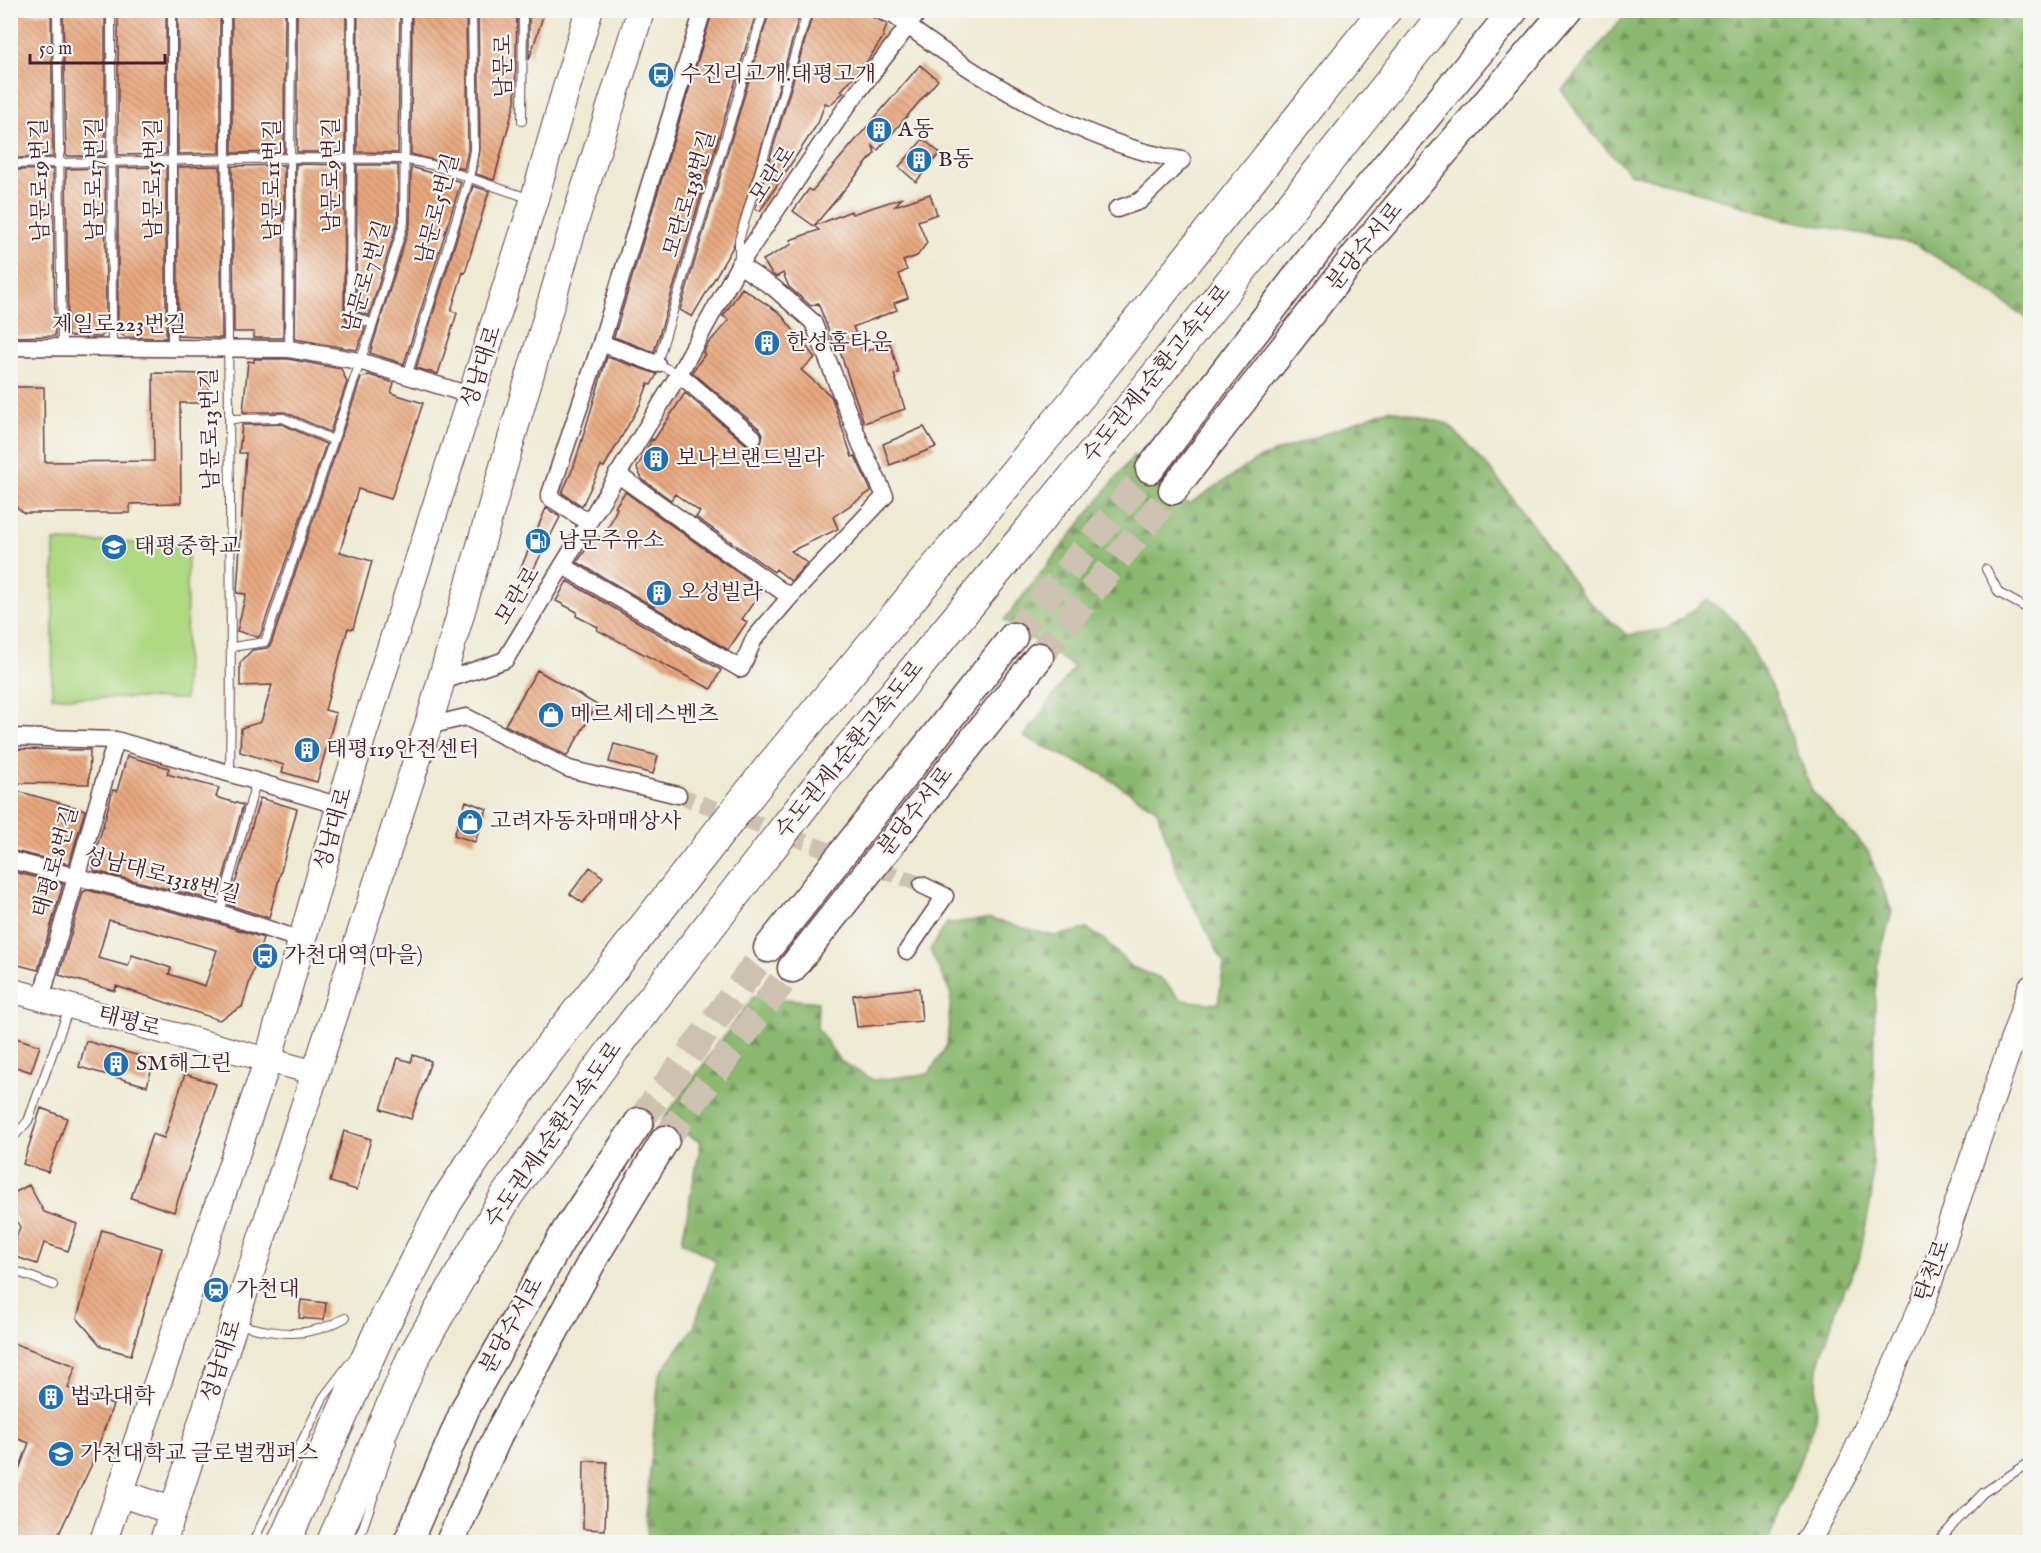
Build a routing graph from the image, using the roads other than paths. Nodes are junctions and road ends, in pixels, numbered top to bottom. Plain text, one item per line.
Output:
1 (57, 10) edge
2 (111, 10) edge
3 (172, 10) edge
4 (226, 10) edge
5 (291, 10) edge
6 (352, 10) edge
7 (406, 10) edge
8 (472, 10) edge
9 (523, 10) edge
10 (589, 10) edge
11 (641, 10) edge
12 (703, 10) edge
13 (764, 10) edge
14 (808, 10) edge
15 (877, 10) edge
16 (920, 10) edge
17 (1385, 10) edge
18 (1448, 10) edge
19 (1514, 10) edge
20 (1566, 10) edge
21 (907, 26) junction
22 (522, 121) dead end
23 (291, 158) junction
24 (350, 158) junction
25 (224, 159) junction
26 (404, 159) junction
27 (171, 161) junction
28 (113, 162) junction
29 (58, 163) junction
30 (10, 164) edge
31 (469, 179) junction
32 (534, 200) junction
33 (1117, 209) dead end
34 (739, 266) junction
35 (373, 324) junction
36 (601, 343) junction
37 (10, 347) edge
38 (171, 347) junction
39 (62, 348) junction
40 (112, 348) junction
41 (228, 349) junction
42 (290, 349) junction
43 (359, 361) junction
44 (657, 364) junction
45 (679, 374) junction
46 (407, 377) junction
47 (473, 396) junction
48 (231, 419) junction
49 (753, 437) dead end
50 (333, 440) junction
51 (1150, 469) tunnel mouth
52 (617, 474) junction
53 (1173, 490) tunnel mouth
54 (588, 522) junction
55 (563, 566) junction
56 (1986, 569) dead end
57 (790, 597) junction
58 (2031, 610) edge
59 (1013, 637) tunnel mouth
60 (232, 647) junction
61 (1039, 657) tunnel mouth
62 (441, 682) junction
63 (428, 726) junction
64 (10, 737) edge
65 (116, 740) junction
66 (230, 774) junction
67 (256, 782) junction
68 (678, 795) tunnel mouth
69 (340, 806) junction
70 (10, 860) edge
71 (75, 876) junction
72 (922, 885) tunnel mouth
73 (220, 913) junction
74 (302, 940) junction
75 (768, 948) tunnel mouth
76 (907, 951) dead end
77 (792, 968) tunnel mouth
78 (2031, 988) edge
79 (10, 990) edge
80 (41, 998) junction
81 (70, 1006) junction
82 (268, 1060) junction
83 (316, 1073) junction
84 (639, 1122) tunnel mouth
85 (665, 1140) tunnel mouth
86 (10, 1141) edge
87 (10, 1269) edge
88 (53, 1285) dead end
89 (345, 1318) dead end
90 (234, 1323) junction
91 (379, 1333) junction
92 (413, 1358) junction
93 (401, 1413) dead end
94 (394, 1434) dead end
95 (2031, 1462) edge
96 (120, 1493) junction
97 (173, 1511) junction
98 (103, 1542) edge
99 (163, 1542) edge
100 (253, 1542) edge
101 (284, 1542) edge
102 (333, 1542) edge
103 (358, 1542) edge
104 (408, 1542) edge
105 (450, 1542) edge
106 (1808, 1542) edge
107 (1937, 1542) edge

1 - 29 lane, 남문로19번길
2 - 28 lane, 남문로17번길
3 - 27 lane, 남문로15번길
4 - 25 lane, 남문로13번길
5 - 23 lane, 남문로11번길
6 - 24 lane, 남문로9번길
7 - 26 lane, 남문로7번길
8 - 31 lane, 남문로5번길
9 - 22 lane, 남문로
10 - 32 main road, 성남대로
11 - 62 main road, 성남대로
12 - 36 street
13 - 44 lane, 모란로138번길
14 - 34 lane
15 - 21 street
16 - 21 street, 모란로
17 - 91 highway, 수도권제1순환고속도로
18 - 92 highway, 수도권제1순환고속도로
19 - 51 highway, 분당수서로
20 - 53 highway, 분당수서로
21 - 33 street
21 - 34 street, 모란로
23 - 24 lane
23 - 25 lane
23 - 42 lane, 남문로11번길
24 - 26 lane
24 - 35 lane, 남문로9번길
25 - 27 lane
25 - 41 lane, 남문로13번길
26 - 31 lane
26 - 35 lane, 남문로7번길
27 - 28 lane
27 - 38 lane, 남문로15번길
28 - 29 lane
28 - 40 lane, 남문로17번길
29 - 30 lane
29 - 39 lane, 남문로19번길
31 - 32 lane
31 - 46 lane, 남문로5번길
32 - 47 main road, 성남대로
34 - 45 street, 모란로
34 - 57 street
35 - 43 lane, 남문로7번길
36 - 44 street
36 - 54 street
37 - 39 street, 제일로223번길
38 - 40 street, 제일로223번길
38 - 41 street, 제일로223번길
39 - 40 street, 제일로223번길
41 - 42 street, 제일로223번길
41 - 48 lane, 남문로13번길
42 - 43 street, 제일로223번길
43 - 46 street, 제일로223번길
43 - 50 lane, 남문로7번길
44 - 45 lane
45 - 49 street
45 - 52 street, 모란로
46 - 47 street, 제일로223번길
47 - 69 main road, 성남대로
48 - 50 lane
48 - 60 lane, 남문로13번길
50 - 60 lane, 남문로7번길
52 - 54 street, 모란로
52 - 57 street
54 - 55 street, 모란로
55 - 57 street
55 - 62 street, 모란로
56 - 58 lane
59 - 75 highway, 분당수서로
60 - 66 lane, 남문로13번길
61 - 77 highway, 분당수서로
62 - 63 main road, 성남대로
63 - 68 street
63 - 83 main road, 성남대로
64 - 65 street
65 - 66 street
65 - 71 street, 태평로8번길
66 - 67 street
67 - 69 street
67 - 73 lane
69 - 74 main road, 성남대로
70 - 71 street, 성남대로1318번길
71 - 73 street, 성남대로1318번길
71 - 80 street, 태평로8번길
72 - 76 street
73 - 74 street, 성남대로1318번길
74 - 82 main road, 성남대로
78 - 106 main road, 탄천로
79 - 80 main road, 태평로
80 - 81 main road, 태평로
81 - 82 main road, 태평로
81 - 86 lane
82 - 83 main road, 태평로
82 - 96 main road, 성남대로
83 - 90 main road, 성남대로
84 - 104 highway, 분당수서로
85 - 105 highway, 분당수서로
87 - 88 lane
89 - 90 lane
90 - 97 main road, 성남대로
91 - 100 lane
91 - 101 highway, 수도권제1순환고속도로
92 - 93 lane
92 - 102 highway, 수도권제1순환고속도로
94 - 103 lane
95 - 107 lane
96 - 97 main road
96 - 98 main road, 성남대로
97 - 99 main road, 성남대로

